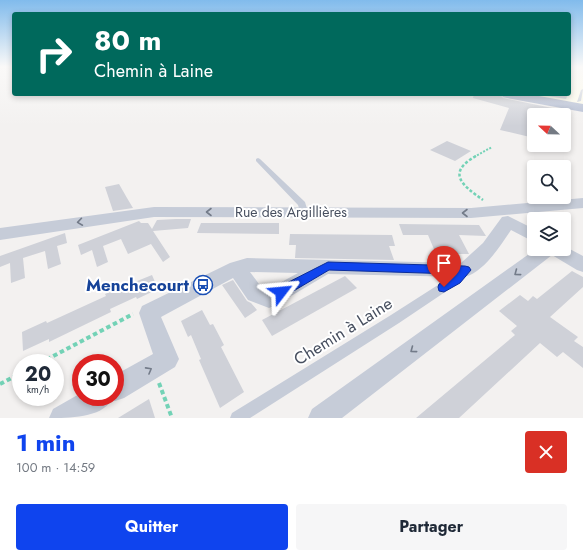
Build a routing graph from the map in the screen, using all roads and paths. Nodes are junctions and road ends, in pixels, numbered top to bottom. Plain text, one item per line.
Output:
1 (583, 90) edge
2 (529, 96) edge
3 (581, 104) edge
4 (492, 147) dead end
5 (258, 160) dead end
6 (583, 203) edge
7 (304, 212) junction
8 (504, 214) junction
9 (527, 231) edge
10 (0, 234) edge
11 (539, 256) edge
12 (568, 256) edge
13 (583, 265) edge
14 (328, 266) junction
15 (236, 268) junction
16 (465, 270) junction
17 (149, 313) junction
18 (57, 354) edge
19 (153, 367) junction
20 (12, 378) edge
21 (0, 384) edge
22 (124, 384) edge
23 (84, 406) edge
24 (62, 418) edge
25 (172, 418) edge
26 (237, 418) edge
27 (321, 418) edge

1 - 3 lane
2 - 3 main road
4 - 8 path
5 - 7 lane
6 - 8 street, Rue des Argillières
8 -> 7 street, Rue des Argillières
7 -> 10 street, Rue des Argillières
8 - 9 street
8 - 16 street
11 -> 27 street
12 - 13 street
14 - 15 street
14 - 15 street
14 - 16 street
15 - 17 street
16 - 26 lane, Chemin à Laine
17 - 18 path
17 - 19 street
22 -> 19 street
19 - 25 path
20 - 21 path
23 - 24 street

